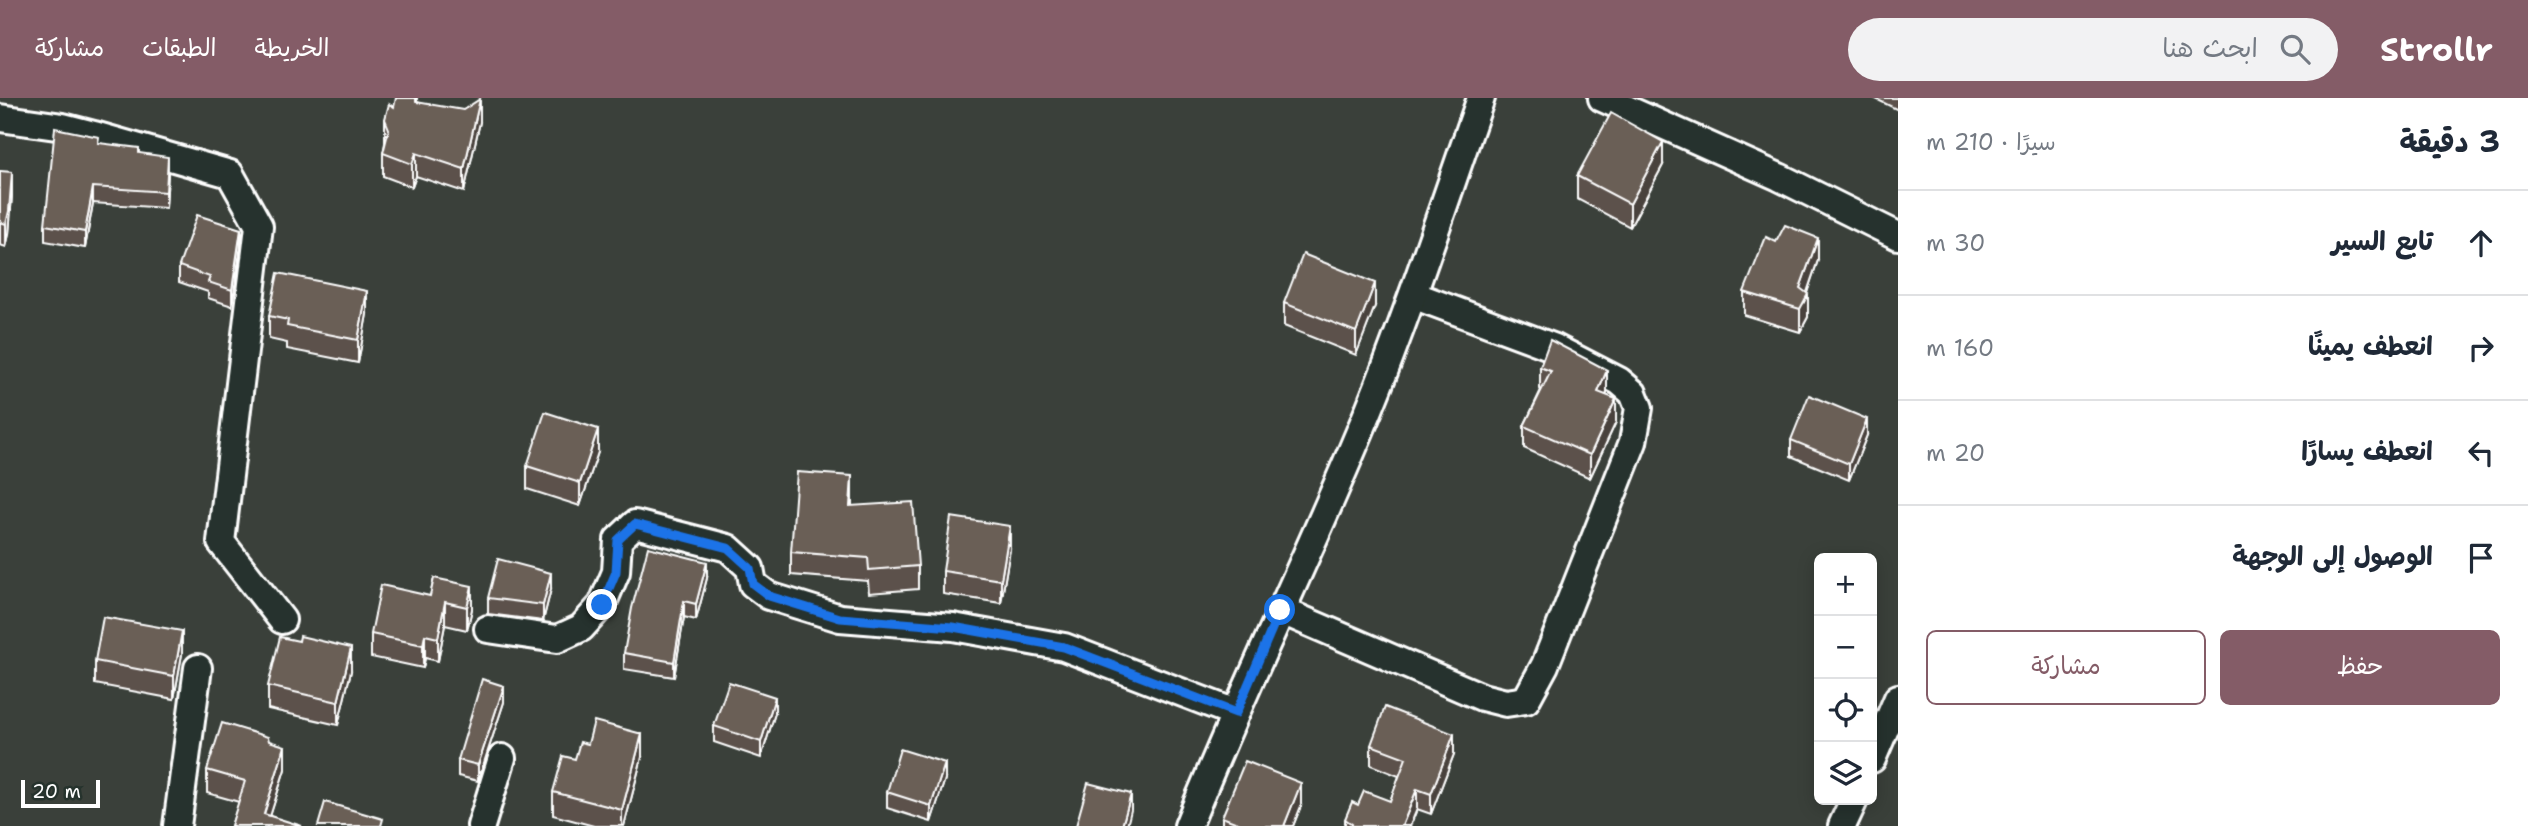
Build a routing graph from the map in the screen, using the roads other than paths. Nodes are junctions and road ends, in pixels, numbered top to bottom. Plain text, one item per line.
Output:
1 (1480, 98) edge
2 (1602, 98) edge
3 (0, 118) edge
4 (1898, 236) edge
5 (1413, 295) junction
6 (1280, 610) junction
7 (282, 620) dead end
8 (488, 629) dead end
9 (198, 668) dead end
10 (1898, 698) edge
11 (1236, 713) junction
12 (1877, 747) edge
13 (502, 758) dead end
14 (1852, 805) edge
15 (177, 826) edge
16 (481, 826) edge
17 (1188, 826) edge
18 (1842, 826) edge

1 - 5 street
2 - 4 street
3 - 7 street
5 - 6 street
5 - 6 street
6 - 11 street
8 - 11 street
9 - 15 street
10 - 12 street
11 - 17 street
13 - 16 street
14 - 18 street

